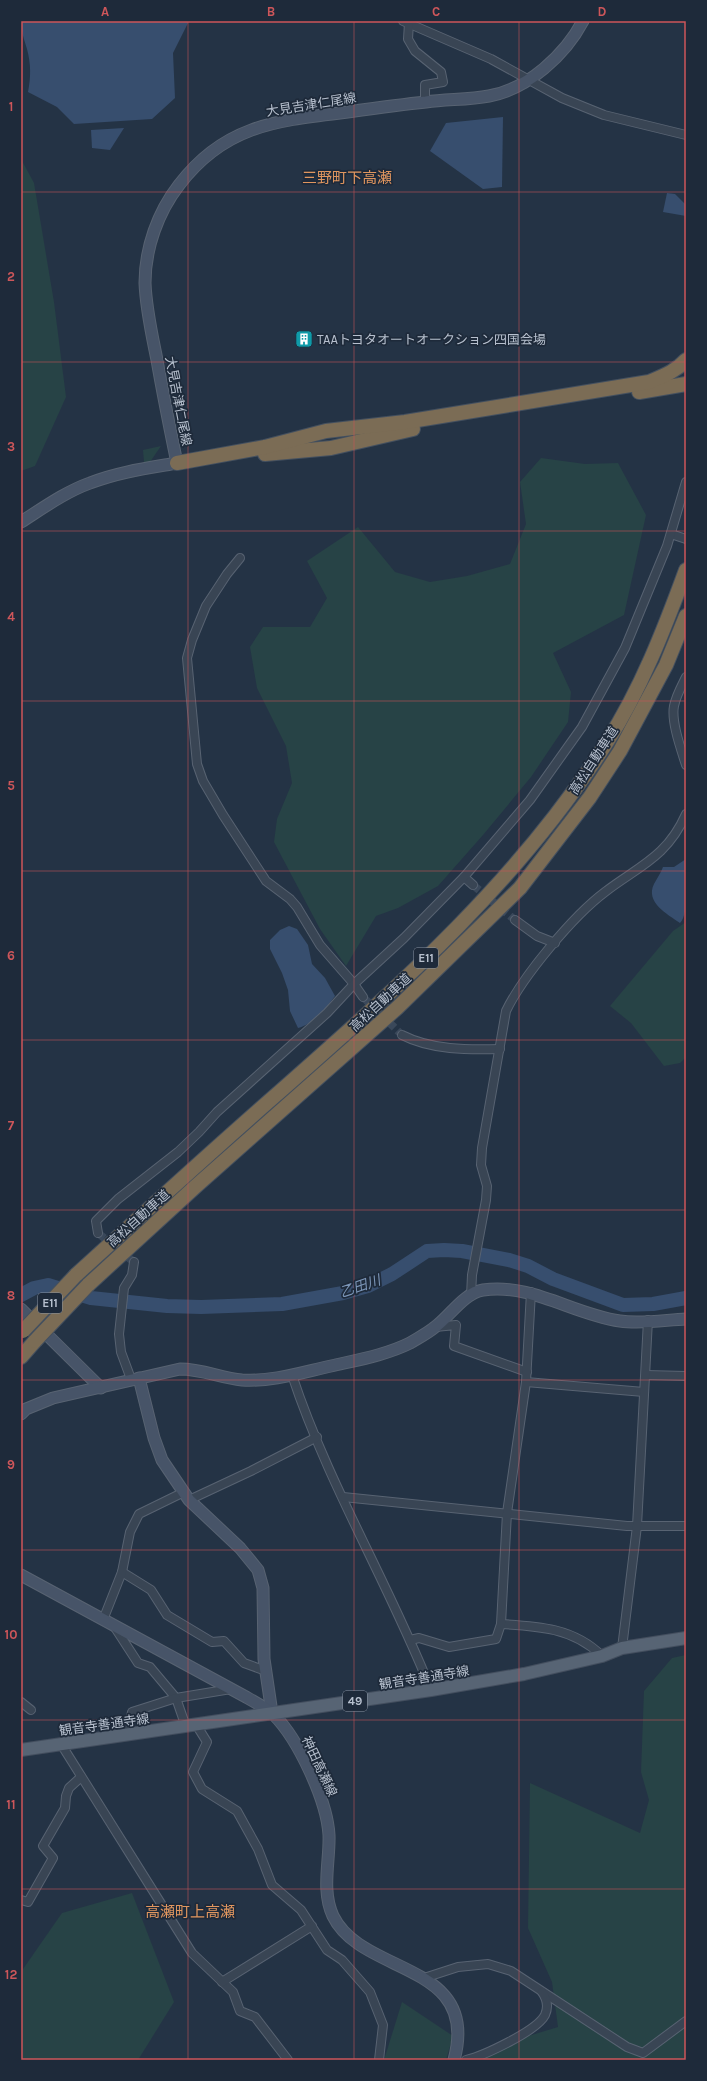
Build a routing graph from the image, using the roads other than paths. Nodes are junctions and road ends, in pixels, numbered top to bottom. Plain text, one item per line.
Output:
1 (583, 21) edge
2 (406, 22) edge
3 (529, 79) junction
4 (425, 102) junction
5 (686, 134) edge
6 (686, 360) edge
7 (686, 384) edge
8 (177, 463) junction
9 (686, 482) edge
10 (21, 522) edge
11 (678, 536) edge
12 (240, 558) dead end
13 (686, 570) edge
14 (686, 616) edge
15 (686, 677) edge
16 (686, 765) edge
17 (686, 814) edge
18 (683, 824) edge
19 (464, 877) junction
20 (474, 885) tunnel mouth
21 (515, 920) tunnel mouth
22 (555, 943) junction
23 (354, 984) junction
24 (363, 997) tunnel mouth
25 (402, 1036) tunnel mouth
26 (500, 1049) junction
27 (98, 1233) dead end
28 (134, 1262) dead end
29 (531, 1292) junction
30 (471, 1296) junction
31 (21, 1309) edge
32 (686, 1319) edge
33 (648, 1320) junction
34 (435, 1327) junction
35 (22, 1332) edge
36 (21, 1357) edge
37 (527, 1372) junction
38 (292, 1375) junction
39 (646, 1375) junction
40 (686, 1376) edge
41 (135, 1378) junction
42 (526, 1382) junction
43 (101, 1388) junction
44 (644, 1392) junction
45 (21, 1414) edge
46 (316, 1437) junction
47 (186, 1496) junction
48 (343, 1497) junction
49 (507, 1513) junction
50 (637, 1526) junction
51 (686, 1526) edge
52 (122, 1572) junction
53 (21, 1575) edge
54 (103, 1620) junction
55 (501, 1624) junction
56 (113, 1626) junction
57 (686, 1638) edge
58 (410, 1640) junction
59 (622, 1648) junction
60 (602, 1656) junction
61 (266, 1671) junction
62 (230, 1688) junction
63 (432, 1690) junction
64 (176, 1698) junction
65 (21, 1702) edge
66 (31, 1710) dead end
67 (272, 1713) junction
68 (191, 1726) junction
69 (126, 1736) junction
70 (61, 1744) junction
71 (21, 1750) edge
72 (81, 1777) junction
73 (21, 1900) edge
74 (312, 1926) junction
75 (424, 1978) junction
76 (222, 1982) junction
77 (542, 1991) junction
78 (686, 2021) edge
79 (288, 2060) edge
80 (379, 2060) edge
81 (454, 2060) edge
82 (466, 2060) edge

1 - 3 main road, 大見吉津仁尾線
2 - 3 street
2 - 4 street
3 - 4 main road, 大見吉津仁尾線
3 - 5 street
4 - 8 main road, 大見吉津仁尾線
6 - 8 highway
7 - 8 highway
8 - 10 main road
9 - 11 street
11 - 19 street
12 - 23 street
13 - 35 highway, 高松自動車道 / E11, bridge
14 - 36 highway, 高松自動車道 / E11, bridge
15 - 16 street
17 - 18 street
18 - 22 street
19 - 20 street
19 - 23 street
21 - 22 street
22 - 26 street
23 - 24 street
23 - 27 street
25 - 26 street
26 - 30 street
28 - 41 street
29 - 30 main road
29 - 33 main road
29 - 37 street
30 - 34 main road
31 - 43 main road
32 - 33 main road
33 - 39 street
34 - 37 street
34 - 38 main road
37 - 42 street
38 - 41 main road
38 - 46 street
39 - 40 street
39 - 44 street
41 - 43 main road
41 - 47 main road
42 - 44 street
42 - 49 street
43 - 45 main road
44 - 50 street
46 - 47 street
46 - 48 street
47 - 52 street
47 - 61 main road
48 - 49 street
48 - 58 street
49 - 50 street
49 - 55 street
50 - 51 street
50 - 59 street
52 - 54 street
52 - 61 street
53 - 54 main road, 神田高瀬線
54 - 56 main road, 神田高瀬線
55 - 58 street
55 - 60 street
56 - 62 main road, 神田高瀬線
56 - 64 street
57 - 59 main road, 観音寺善通寺線 / 49
58 - 63 street
59 - 60 main road, 観音寺善通寺線 / 49
60 - 63 main road, 観音寺善通寺線 / 49
61 - 67 main road
62 - 64 street
62 - 67 main road, 神田高瀬線
63 - 67 main road, 観音寺善通寺線 / 49
64 - 68 street
64 - 69 street
65 - 66 street
67 - 68 main road, 観音寺善通寺線 / 49
67 - 75 main road, 神田高瀬線
68 - 69 main road, 観音寺善通寺線 / 49
68 - 74 street
69 - 70 main road, 観音寺善通寺線 / 49
70 - 71 main road, 観音寺善通寺線 / 49
70 - 72 street
72 - 73 street
72 - 76 street
74 - 76 street
74 - 80 street
75 - 77 street
75 - 81 main road, 神田高瀬線
76 - 79 street
77 - 78 street
77 - 82 street

